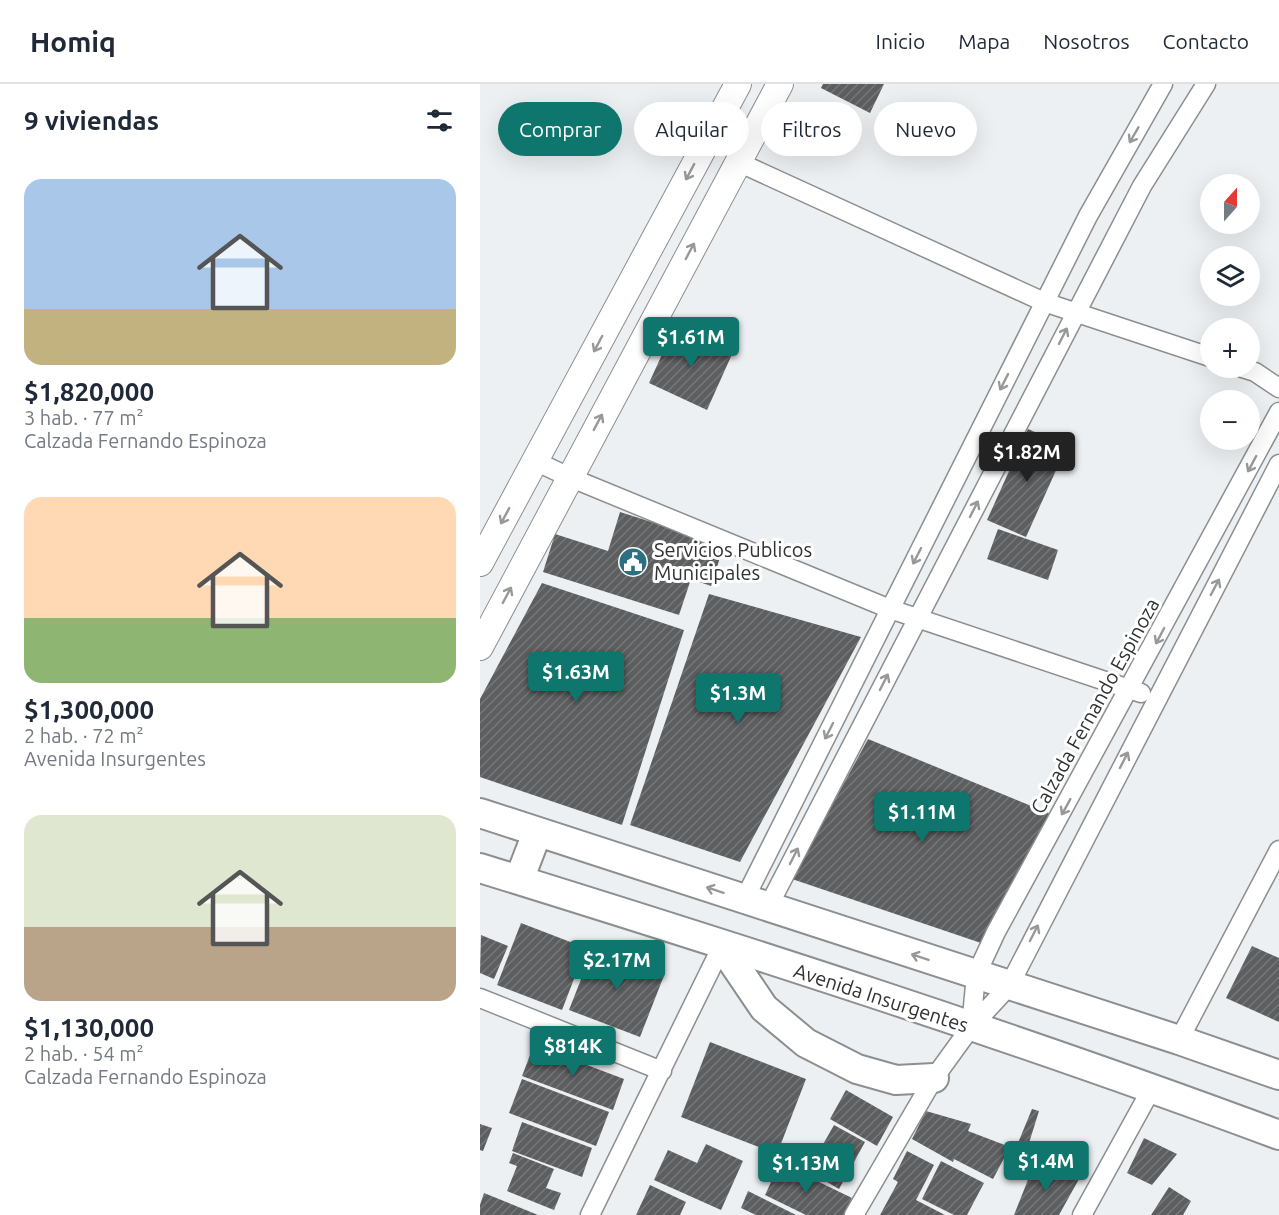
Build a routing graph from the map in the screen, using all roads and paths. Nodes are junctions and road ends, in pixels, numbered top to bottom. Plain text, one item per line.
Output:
1 (738, 84) edge
2 (780, 84) edge
3 (1162, 84) edge
4 (1206, 84) edge
5 (738, 162) junction
6 (1044, 302) junction
7 (1075, 313) junction
8 (1200, 354) edge
9 (1260, 371) edge
10 (1279, 372) edge
11 (1260, 377) edge
12 (1279, 388) edge
13 (1279, 412) edge
14 (535, 461) junction
15 (1279, 465) edge
16 (569, 477) junction
17 (1237, 492) junction
18 (1260, 501) junction
19 (480, 563) edge
20 (890, 609) junction
21 (1174, 609) junction
22 (917, 618) junction
23 (1197, 620) junction
24 (480, 647) edge
25 (1131, 690) junction
26 (1156, 698) junction
27 (480, 813) edge
28 (537, 832) junction
29 (1279, 850) edge
30 (480, 868) edge
31 (519, 880) junction
32 (756, 904) junction
33 (722, 946) junction
34 (976, 975) junction
35 (1009, 986) junction
36 (480, 998) edge
37 (971, 1027) junction
38 (1179, 1040) junction
39 (663, 1071) junction
40 (1279, 1075) edge
41 (934, 1078) junction
42 (1152, 1088) junction
43 (1279, 1135) edge
44 (590, 1215) edge
45 (854, 1215) edge
46 (1083, 1215) edge

1 -> 14 main road
2 - 5 main road
3 -> 6 street
4 - 7 street
5 - 6 street
16 -> 5 main road
6 - 7 street
6 -> 20 street
7 - 8 street
22 -> 7 street
9 - 10 street
11 - 12 street
13 -> 17 street, Calzada Fernando Espinoza
14 - 16 street
14 -> 19 main road
15 - 18 street
16 - 20 street
24 -> 16 main road
17 - 18 street
17 - 21 street, Calzada Fernando Espinoza
23 -> 18 street
20 - 22 street
20 -> 32 street
21 - 23 street
21 -> 25 street, Calzada Fernando Espinoza
22 - 25 street
32 -> 22 street
23 - 26 street
25 - 26 street
25 -> 34 street, Calzada Fernando Espinoza
35 -> 26 street
27 - 28 main road
28 - 31 main road
32 -> 28 main road
29 - 38 street
30 - 31 main road, Avenida Insurgentes
31 - 33 main road, Avenida Insurgentes
34 -> 32 main road
33 - 37 main road, Avenida Insurgentes
33 - 39 street
33 - 41 main road
34 - 35 main road
34 - 37 street, Calzada Fernando Espinoza
35 - 37 street
35 - 38 main road
36 - 39 street
37 - 41 street
37 - 42 main road, Avenida Insurgentes
38 - 40 main road
39 - 44 street
41 - 45 street
42 - 43 main road, Avenida Insurgentes
42 - 46 street

